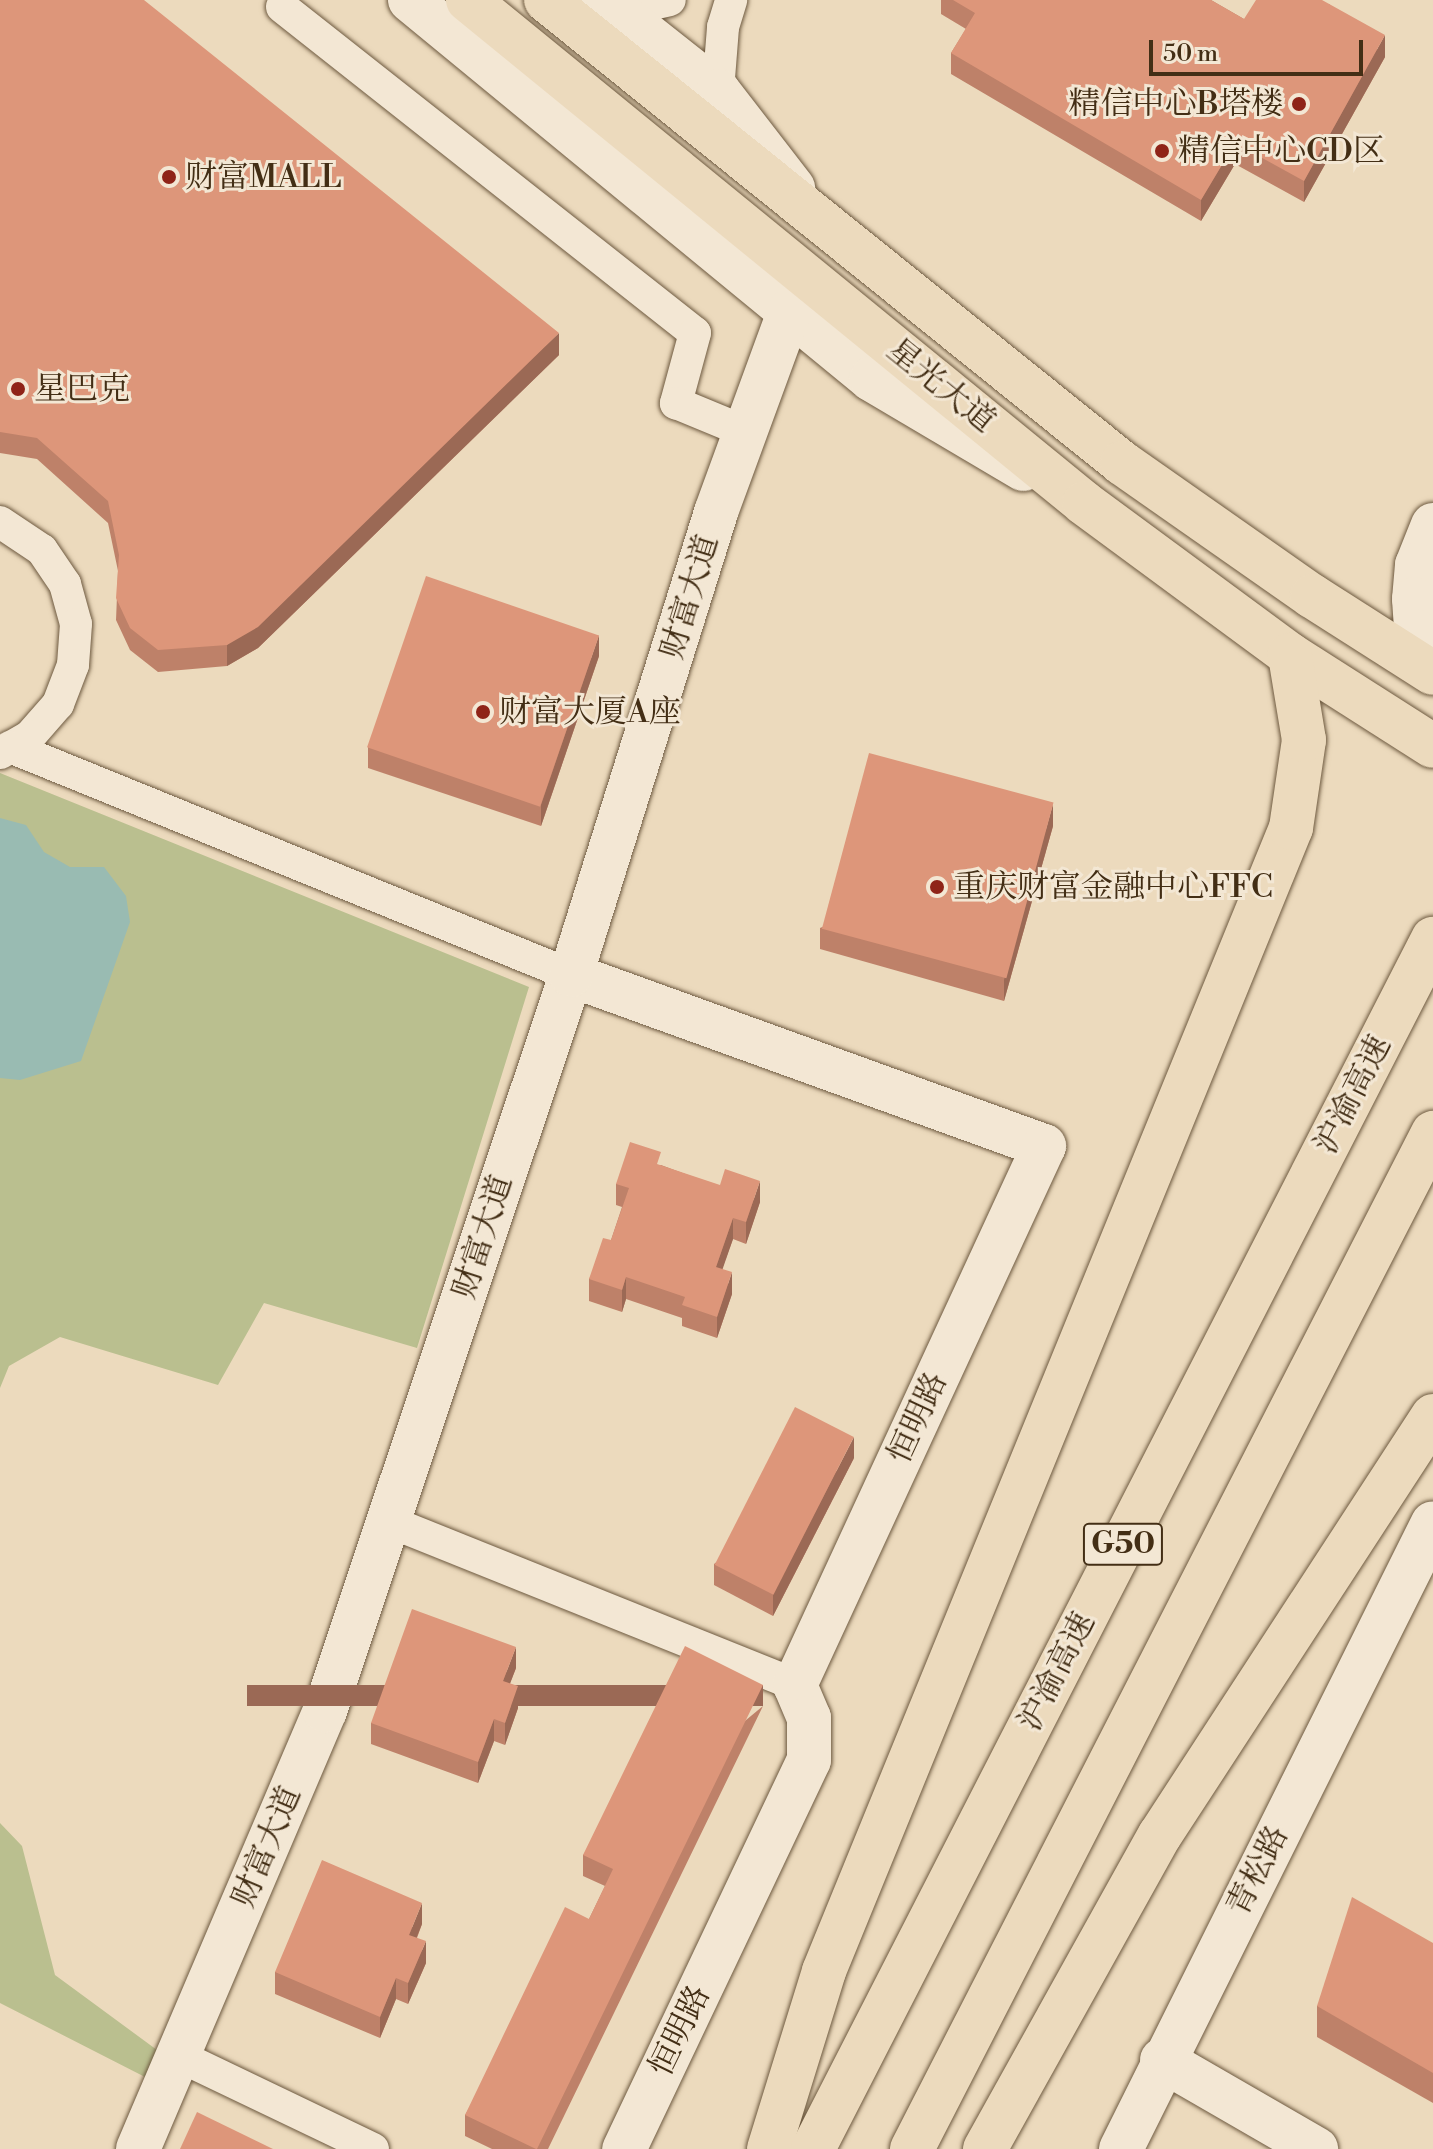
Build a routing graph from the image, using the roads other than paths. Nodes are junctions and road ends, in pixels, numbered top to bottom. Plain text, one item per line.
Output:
1 (410, 0) edge
2 (468, 0) edge
3 (546, 0) edge
4 (670, 0) edge
5 (731, 0) edge
6 (610, 6) edge
7 (282, 7) dead end
8 (718, 91) junction
9 (813, 215) junction
10 (790, 310) junction
11 (744, 431) junction
12 (1084, 503) junction
13 (0, 522) edge
14 (1433, 525) edge
15 (1290, 655) junction
16 (1433, 671) edge
17 (1433, 746) edge
18 (5, 750) edge
19 (1433, 939) edge
20 (571, 975) junction
21 (1433, 1133) edge
22 (1433, 1416) edge
23 (388, 1521) junction
24 (1433, 1523) edge
25 (795, 1685) junction
26 (179, 2056) junction
27 (1162, 2060) junction
28 (138, 2149) edge
29 (373, 2149) edge
30 (624, 2149) edge
31 (769, 2149) edge
32 (813, 2149) edge
33 (912, 2149) edge
34 (985, 2149) edge
35 (1121, 2149) edge
36 (1316, 2149) edge

1 - 10 street
2 - 12 main road, 星光大道
3 - 9 main road, 星光大道
4 - 6 street
5 - 8 street
6 - 8 street
7 - 11 street
8 - 9 street
9 - 16 main road, 星光大道
10 - 11 street, 财富大道
10 - 12 street
11 - 20 street, 财富大道
12 - 15 main road, 星光大道
13 - 18 street
14 - 16 street
15 - 17 main road, 星光大道
15 - 31 main road
18 - 20 street
19 - 32 main road, 沪渝高速 / G50
20 - 23 street, 财富大道
20 - 25 street, 恒明路
21 - 33 main road, G50
22 - 34 main road
23 - 25 street
23 - 26 street, 财富大道
24 - 27 street, 青松路
25 - 30 street, 恒明路
26 - 28 street, 财富大道
26 - 29 street
27 - 35 street, 青松路
27 - 36 street

